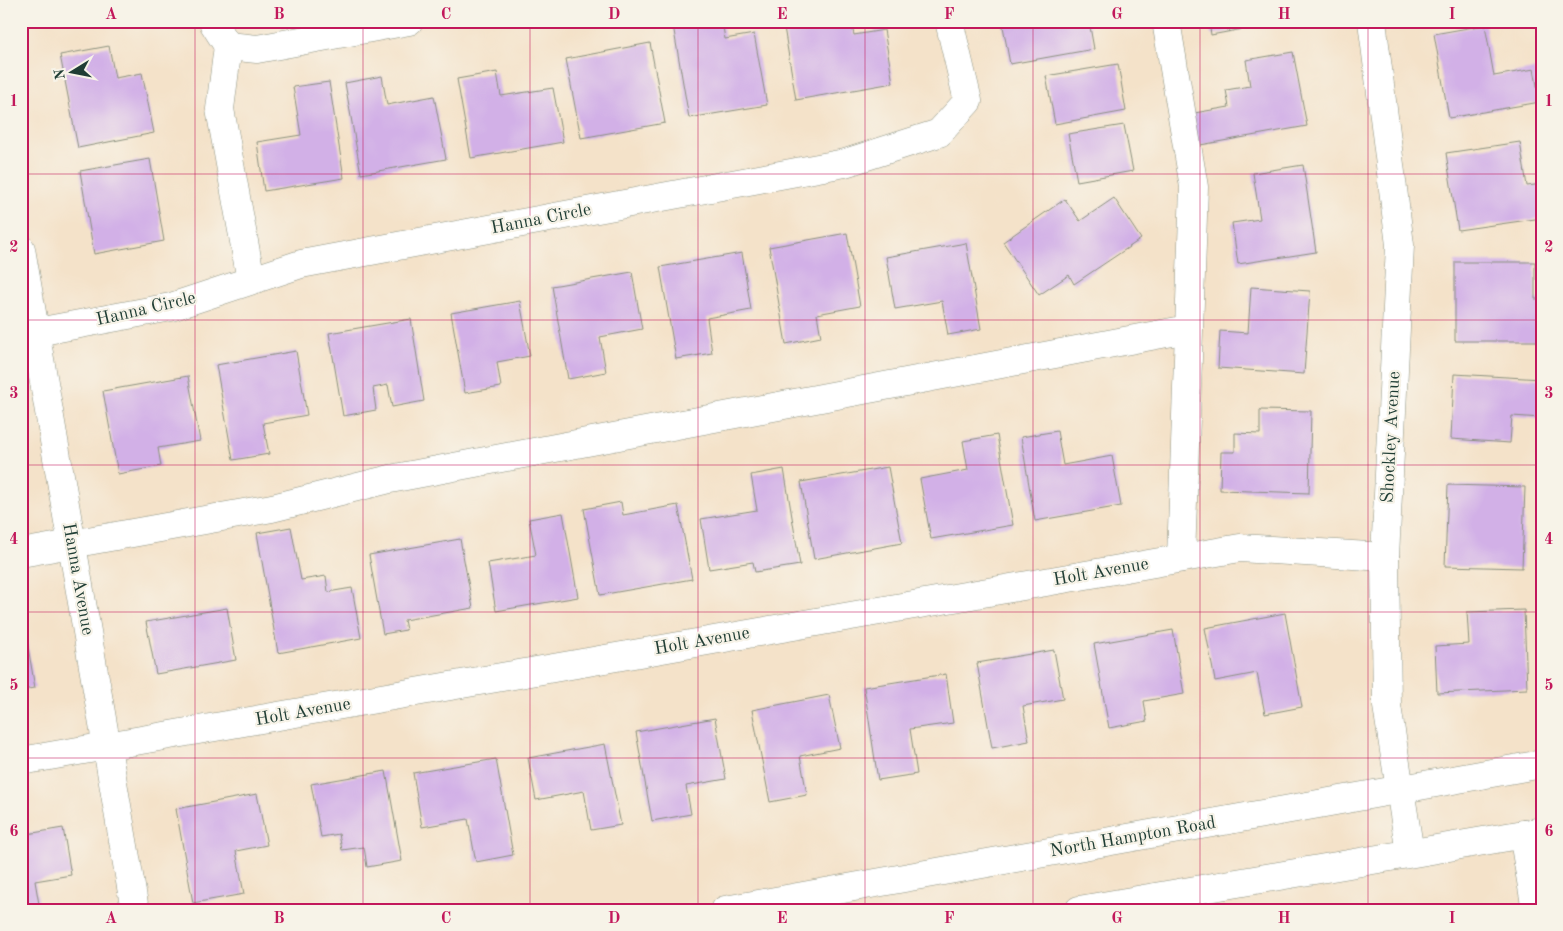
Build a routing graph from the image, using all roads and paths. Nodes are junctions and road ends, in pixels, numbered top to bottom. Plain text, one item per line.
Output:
1 (213, 21) edge
2 (409, 21) edge
3 (949, 21) edge
4 (1166, 21) edge
5 (1372, 21) edge
6 (228, 46) junction
7 (21, 249) edge
8 (251, 280) junction
9 (1188, 329) junction
10 (28, 334) edge
11 (72, 544) junction
12 (21, 553) edge
13 (1385, 557) junction
14 (1181, 558) junction
15 (107, 747) junction
16 (21, 761) edge
17 (1542, 764) edge
18 (1400, 790) junction
19 (1532, 832) edge
20 (1410, 853) junction
21 (135, 910) edge
22 (725, 910) edge
23 (1079, 910) edge
24 (1536, 910) edge

1 - 6 street
2 - 6 street
3 - 8 street, Hanna Circle
4 - 9 street
5 - 13 street, Shockley Avenue
6 - 8 street
7 - 10 street, Hanna Avenue
8 - 10 street, Hanna Circle
9 - 11 street
9 - 14 street
10 - 11 street, Hanna Avenue
11 - 12 street
11 - 15 street, Hanna Avenue
13 - 14 street, Holt Avenue
13 - 18 street, Shockley Avenue
14 - 15 street, Holt Avenue
15 - 16 street, Holt Avenue
15 - 21 street, Hanna Avenue
17 - 18 street, North Hampton Road
18 - 20 street, Shockley Avenue
18 - 22 street, North Hampton Road
19 - 20 street
19 - 24 street
20 - 23 street

